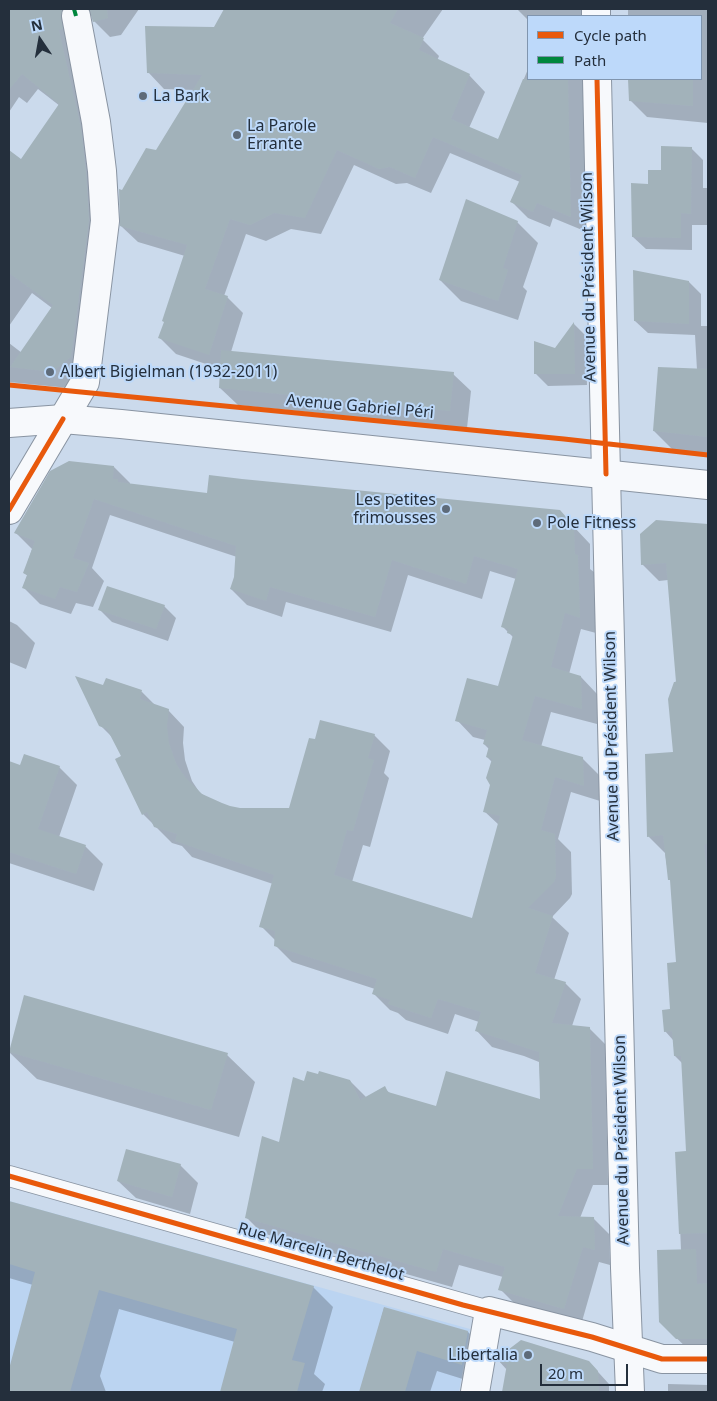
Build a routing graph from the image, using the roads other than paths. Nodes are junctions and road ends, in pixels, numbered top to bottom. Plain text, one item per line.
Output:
1 (75, 12) edge
2 (597, 80) edge
3 (63, 419) junction
4 (9, 423) edge
5 (606, 474) junction
6 (708, 486) edge
7 (9, 510) edge
8 (9, 1176) edge
9 (489, 1312) junction
10 (628, 1349) junction
11 (708, 1360) edge
12 (475, 1392) edge
13 (630, 1392) edge

1 - 3 street
2 - 5 street, Avenue du Président Wilson
3 - 4 street
3 - 5 street
3 - 7 street
5 - 6 street
5 - 10 street, Avenue du Président Wilson
8 - 9 street, Rue Marcelin Berthelot
9 - 10 street, Rue Marcelin Berthelot
9 - 12 street
10 - 11 street, Rue Marcelin Berthelot
10 - 13 street, Avenue du Président Wilson

